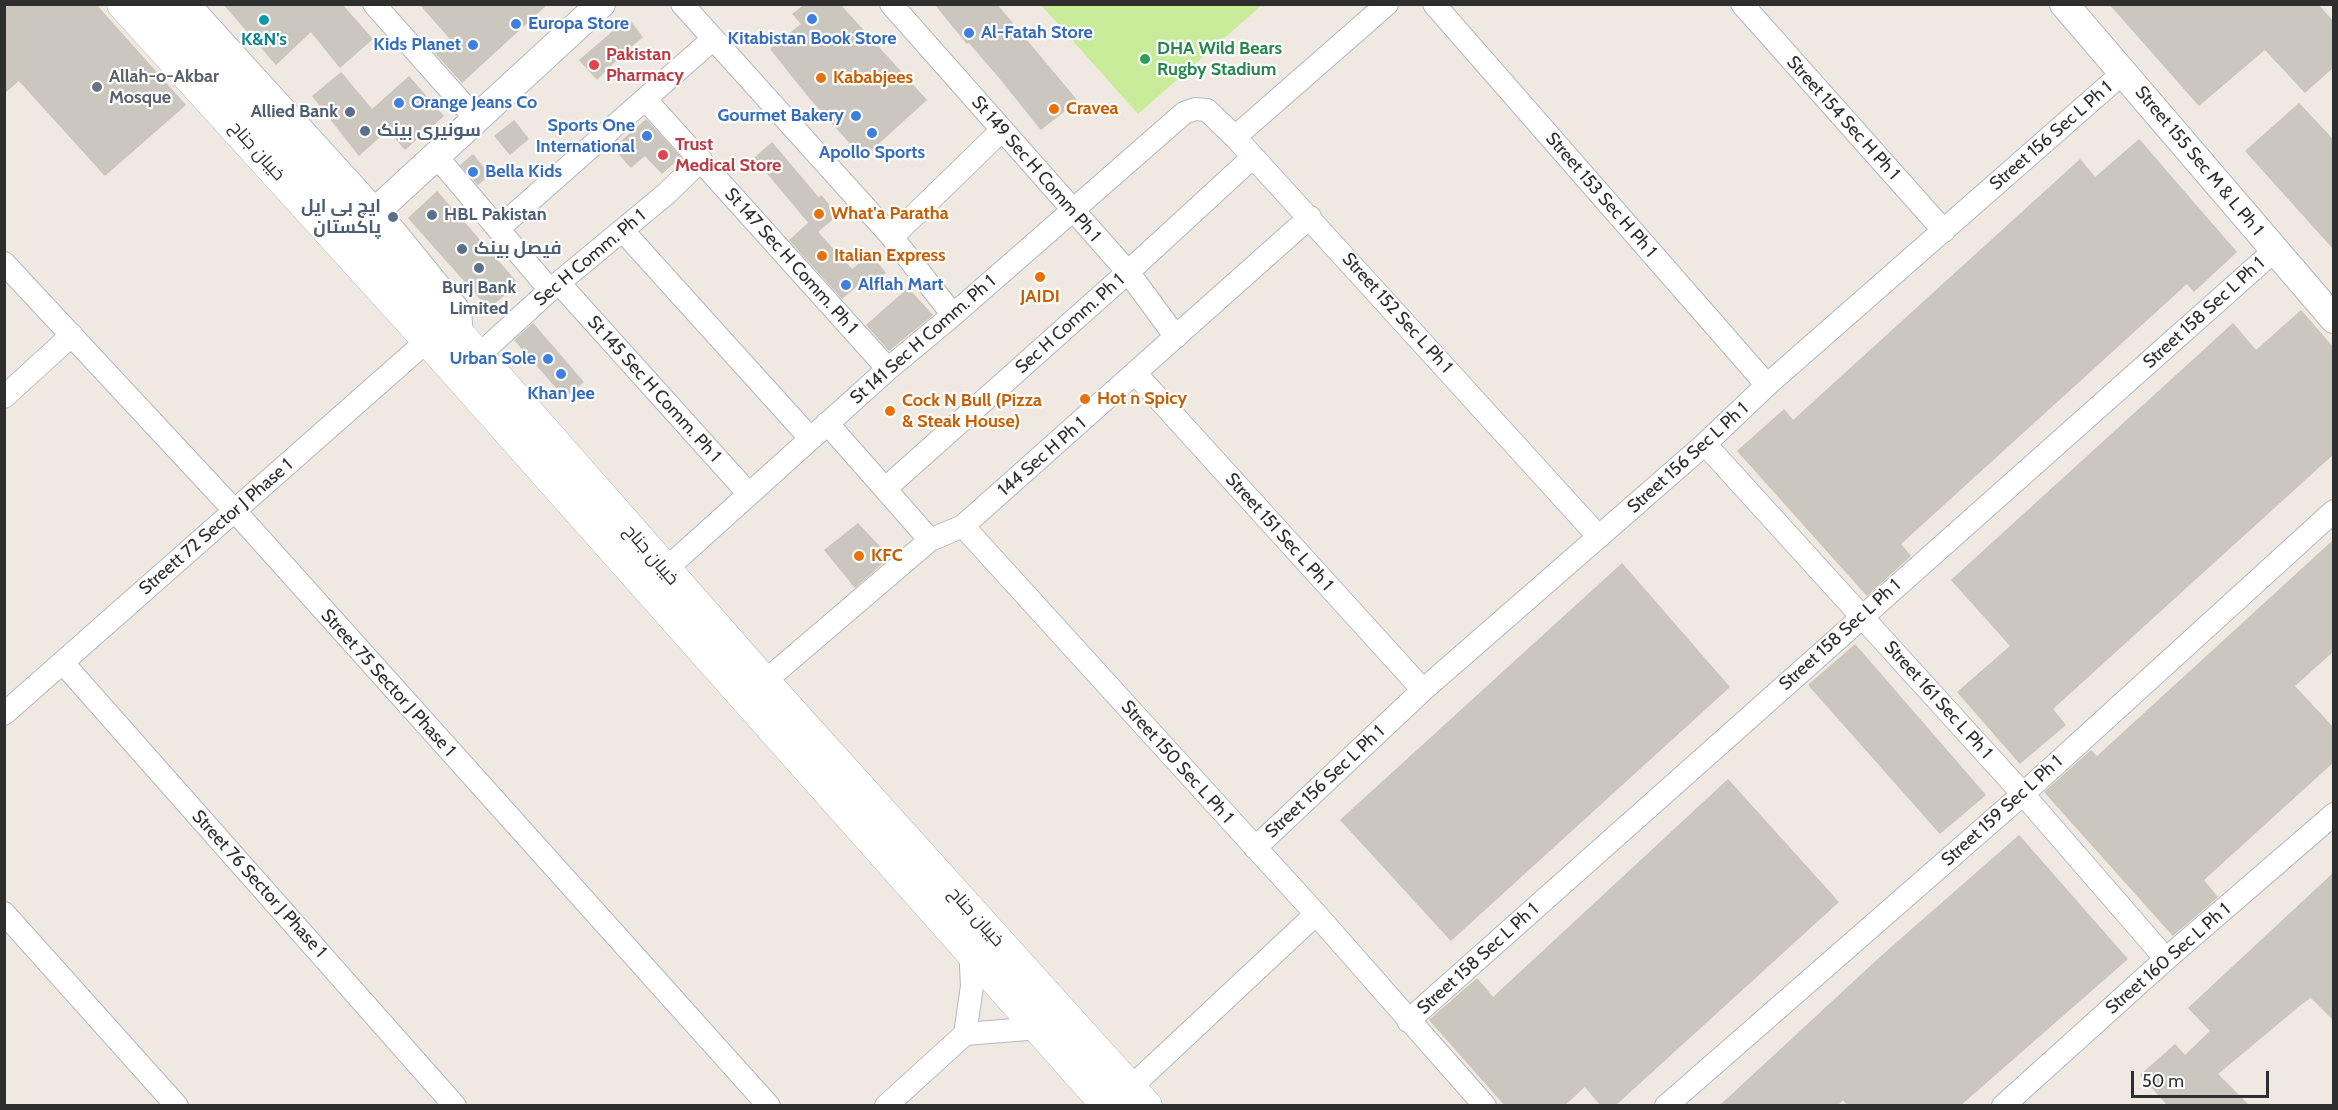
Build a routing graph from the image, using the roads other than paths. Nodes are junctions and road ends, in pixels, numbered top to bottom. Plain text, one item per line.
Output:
1 (123, 4) edge
2 (157, 4) edge
3 (185, 4) edge
4 (601, 4) edge
5 (682, 4) edge
6 (891, 4) edge
7 (1388, 4) edge
8 (1434, 4) edge
9 (1742, 4) edge
10 (2064, 4) edge
11 (381, 7) edge
12 (713, 39) junction
13 (2124, 72) junction
14 (646, 100) junction
15 (1184, 113) joint
16 (477, 120) junction
17 (1002, 130) junction
18 (1235, 137) junction
19 (437, 157) junction
20 (1253, 157) junction
21 (701, 160) junction
22 (1071, 211) junction
23 (374, 213) junction
24 (1310, 218) junction
25 (499, 228) junction
26 (623, 231) junction
27 (1944, 231) junction
28 (892, 237) junction
29 (2274, 251) junction
30 (4, 263) edge
31 (1128, 272) junction
32 (554, 286) junction
33 (953, 315) junction
34 (2334, 319) edge
35 (72, 335) junction
36 (1176, 337) junction
37 (428, 340) junction
38 (469, 346) junction
39 (888, 369) junction
40 (1136, 374) junction
41 (1767, 385) junction
42 (4, 397) edge
43 (827, 423) junction
44 (810, 438) junction
45 (1705, 444) junction
46 (886, 489) junction
47 (748, 494) junction
48 (234, 510) junction
49 (2334, 511) edge
50 (963, 526) junction
51 (1599, 537) junction
52 (930, 540) junction
53 (665, 570) junction
54 (1861, 616) junction
55 (63, 663) junction
56 (764, 682) junction
57 (1423, 690) junction
58 (4, 714) edge
59 (2023, 794) junction
60 (2334, 814) edge
61 (1255, 848) junction
62 (4, 913) edge
63 (1316, 914) junction
64 (970, 948) junction
65 (2166, 959) junction
66 (1408, 1021) junction
67 (1040, 1028) junction
68 (965, 1034) junction
69 (1128, 1100) edge
70 (177, 1106) edge
71 (455, 1106) edge
72 (769, 1106) edge
73 (886, 1106) edge
74 (1485, 1106) edge
75 (1666, 1106) edge
76 (2003, 1106) edge

1 - 37 main road, خیبان جناح
2 - 38 main road, خیبان جناح
3 - 23 street
4 - 16 street
5 - 12 street
6 - 17 street, St 149 Sec H Comm Ph 1
7 - 18 street
8 - 41 street, Street 153 Sec H Ph 1
9 - 27 street, Street 154 Sec H Ph 1
10 - 13 street, Street 155 Sec M & L Ph 1
11 - 16 street
12 - 14 street
12 - 28 street
13 - 27 street, Street 156 Sec L Ph 1
13 - 29 street, Street 155 Sec M & L Ph 1
14 - 21 street, St 147 Sec H Comm. Ph 1
14 - 25 street
15 - 18 street, Street 152 Sec L Ph 1
15 - 22 street, St 141 Sec H Comm. Ph 1
16 - 19 street
17 - 22 street, St 149 Sec H Comm Ph 1
17 - 28 street
18 - 20 street, Street 152 Sec L Ph 1
19 - 23 street
19 - 25 street, St 145 Sec H Comm. Ph 1
20 - 24 street, Street 152 Sec L Ph 1
20 - 31 street, Sec H Comm. Ph 1
21 - 26 street, Sec H Comm. Ph 1
21 - 39 street, St 147 Sec H Comm. Ph 1
22 - 31 street, St 149 Sec H Comm Ph 1
22 - 33 street, St 141 Sec H Comm. Ph 1
23 - 38 street
24 - 36 street, 144 Sec H Ph 1
24 - 51 street, Street 152 Sec L Ph 1
25 - 32 street, St 145 Sec H Comm. Ph 1
26 - 32 street, Sec H Comm. Ph 1
26 - 44 street
27 - 41 street, Street 156 Sec L Ph 1
28 - 33 street
29 - 34 street, Street 155 Sec M & L Ph 1
29 - 54 street, Street 158 Sec L Ph 1
30 - 35 street, Street 75 Sector J Phase 1
31 - 36 street, St 149 Sec H Comm Ph 1
31 - 46 street, Sec H Comm. Ph 1
32 - 38 street, Sec H Comm. Ph 1
32 - 47 street, St 145 Sec H Comm. Ph 1
33 - 39 street, St 141 Sec H Comm. Ph 1
35 - 42 street
35 - 48 street, Street 75 Sector J Phase 1
36 - 40 street, 144 Sec H Ph 1
37 - 48 street, Streett 72 Sector J Phase 1
37 - 64 main road, خیبان جناح
38 - 53 main road, خیبان جناح
39 - 43 street, St 141 Sec H Comm. Ph 1
40 - 50 street, 144 Sec H Ph 1
40 - 57 street, Street 151 Sec L Ph 1
41 - 45 street, Street 156 Sec L Ph 1
43 - 44 street, St 141 Sec H Comm. Ph 1
43 - 46 street
44 - 47 street, St 141 Sec H Comm. Ph 1
45 - 51 street, Street 156 Sec L Ph 1
45 - 54 street, Street 161 Sec L Ph 1
46 - 52 street
47 - 53 street, St 141 Sec H Comm. Ph 1
48 - 55 street, Streett 72 Sector J Phase 1
48 - 72 street, Street 75 Sector J Phase 1
49 - 59 street, Street 159 Sec L Ph 1
50 - 52 street, 144 Sec H Ph 1
50 - 61 street, Street 150 Sec L Ph 1
51 - 57 street, Street 156 Sec L Ph 1
52 - 56 street, 144 Sec H Ph 1
53 - 56 main road, خیبان جناح
54 - 59 street, Street 161 Sec L Ph 1
54 - 66 street, Street 158 Sec L Ph 1
55 - 58 street, Streett 72 Sector J Phase 1
55 - 71 street, Street 76 Sector J Phase 1
56 - 69 main road, خیبان جناح
57 - 61 street, Street 156 Sec L Ph 1
59 - 65 street, Street 161 Sec L Ph 1
59 - 75 street, Street 159 Sec L Ph 1
60 - 65 street, Street 160 Sec L Ph 1
61 - 63 street, Street 150 Sec L Ph 1
62 - 70 street
63 - 66 street, Street 150 Sec L Ph 1
63 - 69 street
64 - 67 main road, خیبان جناح
64 - 68 street
65 - 76 street, Street 160 Sec L Ph 1
66 - 74 street, Street 150 Sec L Ph 1
67 - 68 street
67 - 69 main road, خیبان جناح
68 - 73 street

